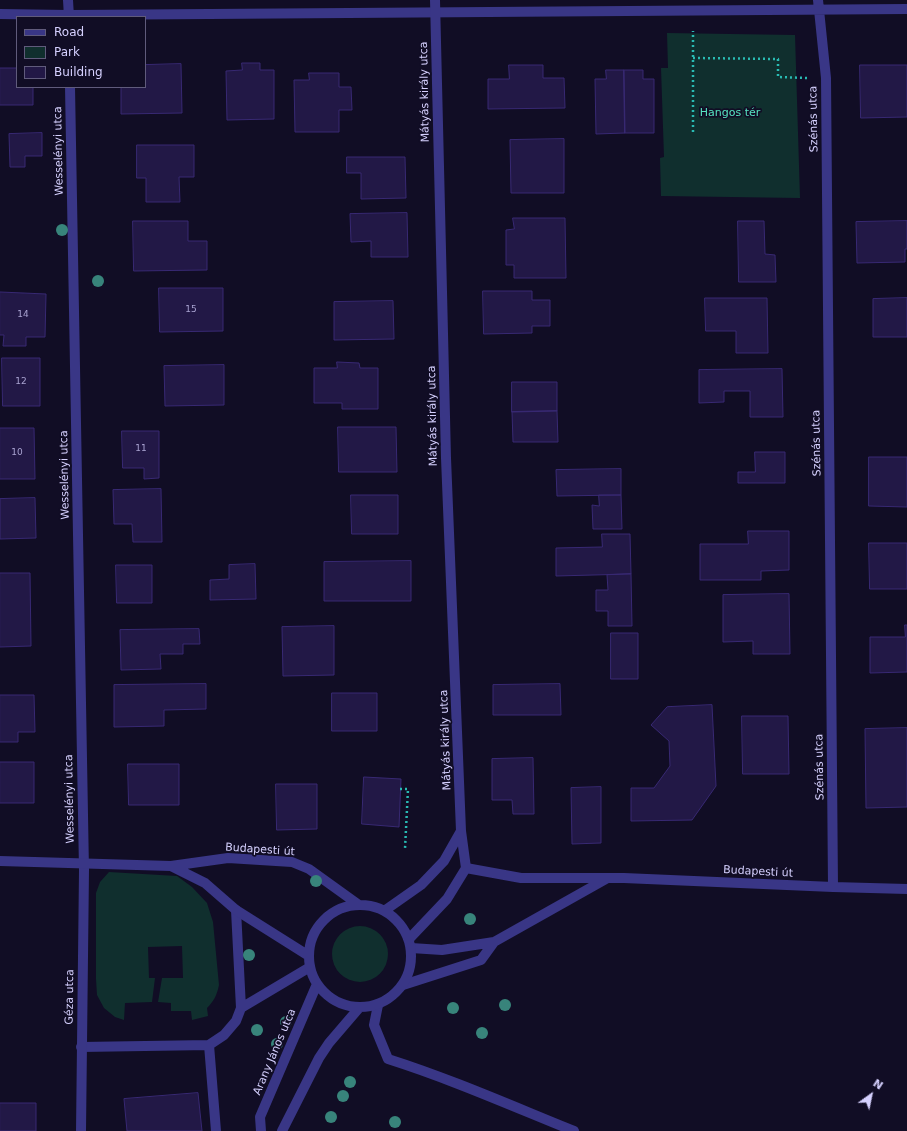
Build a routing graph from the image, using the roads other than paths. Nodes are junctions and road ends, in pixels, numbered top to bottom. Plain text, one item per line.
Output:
1 (68, 0) edge
2 (436, 0) edge
3 (818, 5) edge
4 (907, 8) edge
5 (436, 12) junction
6 (0, 14) edge
7 (69, 16) edge
8 (70, 88) edge
9 (461, 831) junction
10 (0, 861) edge
11 (83, 863) junction
12 (171, 866) junction
13 (466, 868) junction
14 (607, 878) junction
15 (833, 887) junction
16 (907, 889) edge
17 (359, 905) junction
18 (236, 910) junction
19 (384, 910) junction
20 (494, 942) junction
21 (410, 943) junction
22 (308, 956) junction
23 (310, 967) junction
24 (317, 984) junction
25 (403, 985) junction
26 (378, 1005) junction
27 (241, 1008) junction
28 (359, 1008) junction
29 (209, 1045) junction
30 (81, 1047) junction
31 (81, 1131) edge
32 (216, 1131) edge
33 (261, 1131) edge
34 (282, 1131) edge
35 (574, 1131) edge

1 - 7 street
2 - 5 street, Mátyás király utca
3 - 4 street
3 - 5 street
3 - 15 street, Szénás utca
5 - 7 street
5 - 9 street, Mátyás király utca
6 - 7 street
8 - 11 street, Wesselényi utca
9 - 13 street, Mátyás király utca
9 - 19 street
10 - 11 street, Budapesti út
11 - 12 street, Budapesti út
11 - 30 street, Géza utca
12 - 17 street, Budapesti út
12 - 18 street, Budapesti út
13 - 14 street, Budapesti út
13 - 21 street
14 - 15 street, Budapesti út
14 - 20 street
15 - 16 street, Budapesti út
17 - 19 street
17 - 22 street
18 - 22 street, Budapesti út
18 - 27 street
19 - 21 street
20 - 21 street
20 - 25 street
21 - 25 street
22 - 23 street
23 - 24 street
23 - 27 street
24 - 28 street
24 - 33 street, Arany János utca
25 - 26 street
26 - 28 street
26 - 35 street
27 - 29 street
28 - 34 street
29 - 30 street
29 - 32 street
30 - 31 street, Géza utca

